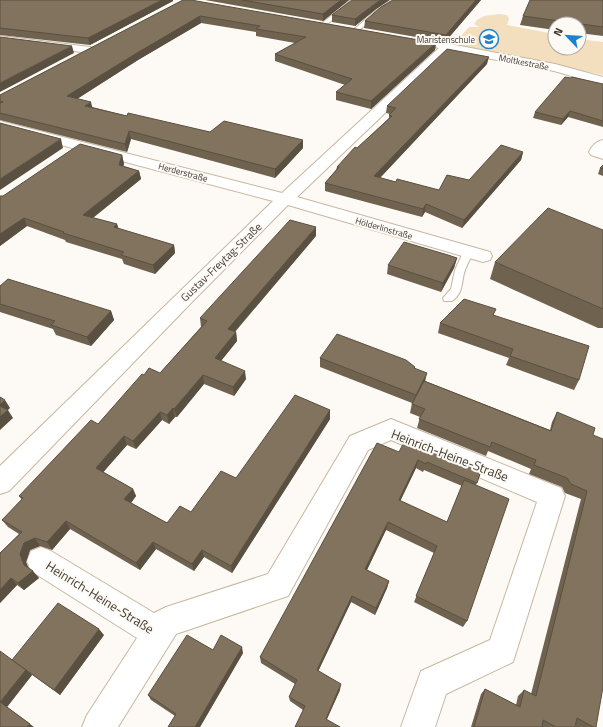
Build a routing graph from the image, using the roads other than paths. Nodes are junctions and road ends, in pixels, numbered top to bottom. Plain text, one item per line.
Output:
1 (354, 0) edge
2 (397, 0) edge
3 (319, 24) joint
4 (347, 29) junction
5 (370, 33) edge
6 (0, 39) edge
7 (424, 43) edge
8 (448, 47) junction
9 (71, 60) edge
10 (603, 81) edge
11 (0, 125) edge
12 (603, 144) edge
13 (80, 145) junction
14 (603, 154) edge
15 (61, 158) edge
16 (286, 199) junction
17 (476, 254) joint
18 (448, 298) dead end
19 (1, 479) edge
20 (41, 561) dead end
21 (159, 634) junction
22 (99, 727) edge
23 (418, 727) edge

1 - 3 lane
2 - 4 lane
3 - 4 street
4 - 5 street
6 - 9 street
7 - 8 street, Moltkestraße
8 - 10 street, Moltkestraße
8 - 16 street, Gustav-Freytag-Straße
11 - 13 street, Herderstraße
12 - 14 street
13 - 15 street
13 - 16 street, Herderstraße
16 - 17 street, Hölderlinstraße
16 - 19 street, Gustav-Freytag-Straße
17 - 18 lane
20 - 21 street, Heinrich-Heine-Straße
21 - 22 street, Heinrich-Heine-Straße
21 - 23 street, Heinrich-Heine-Straße

